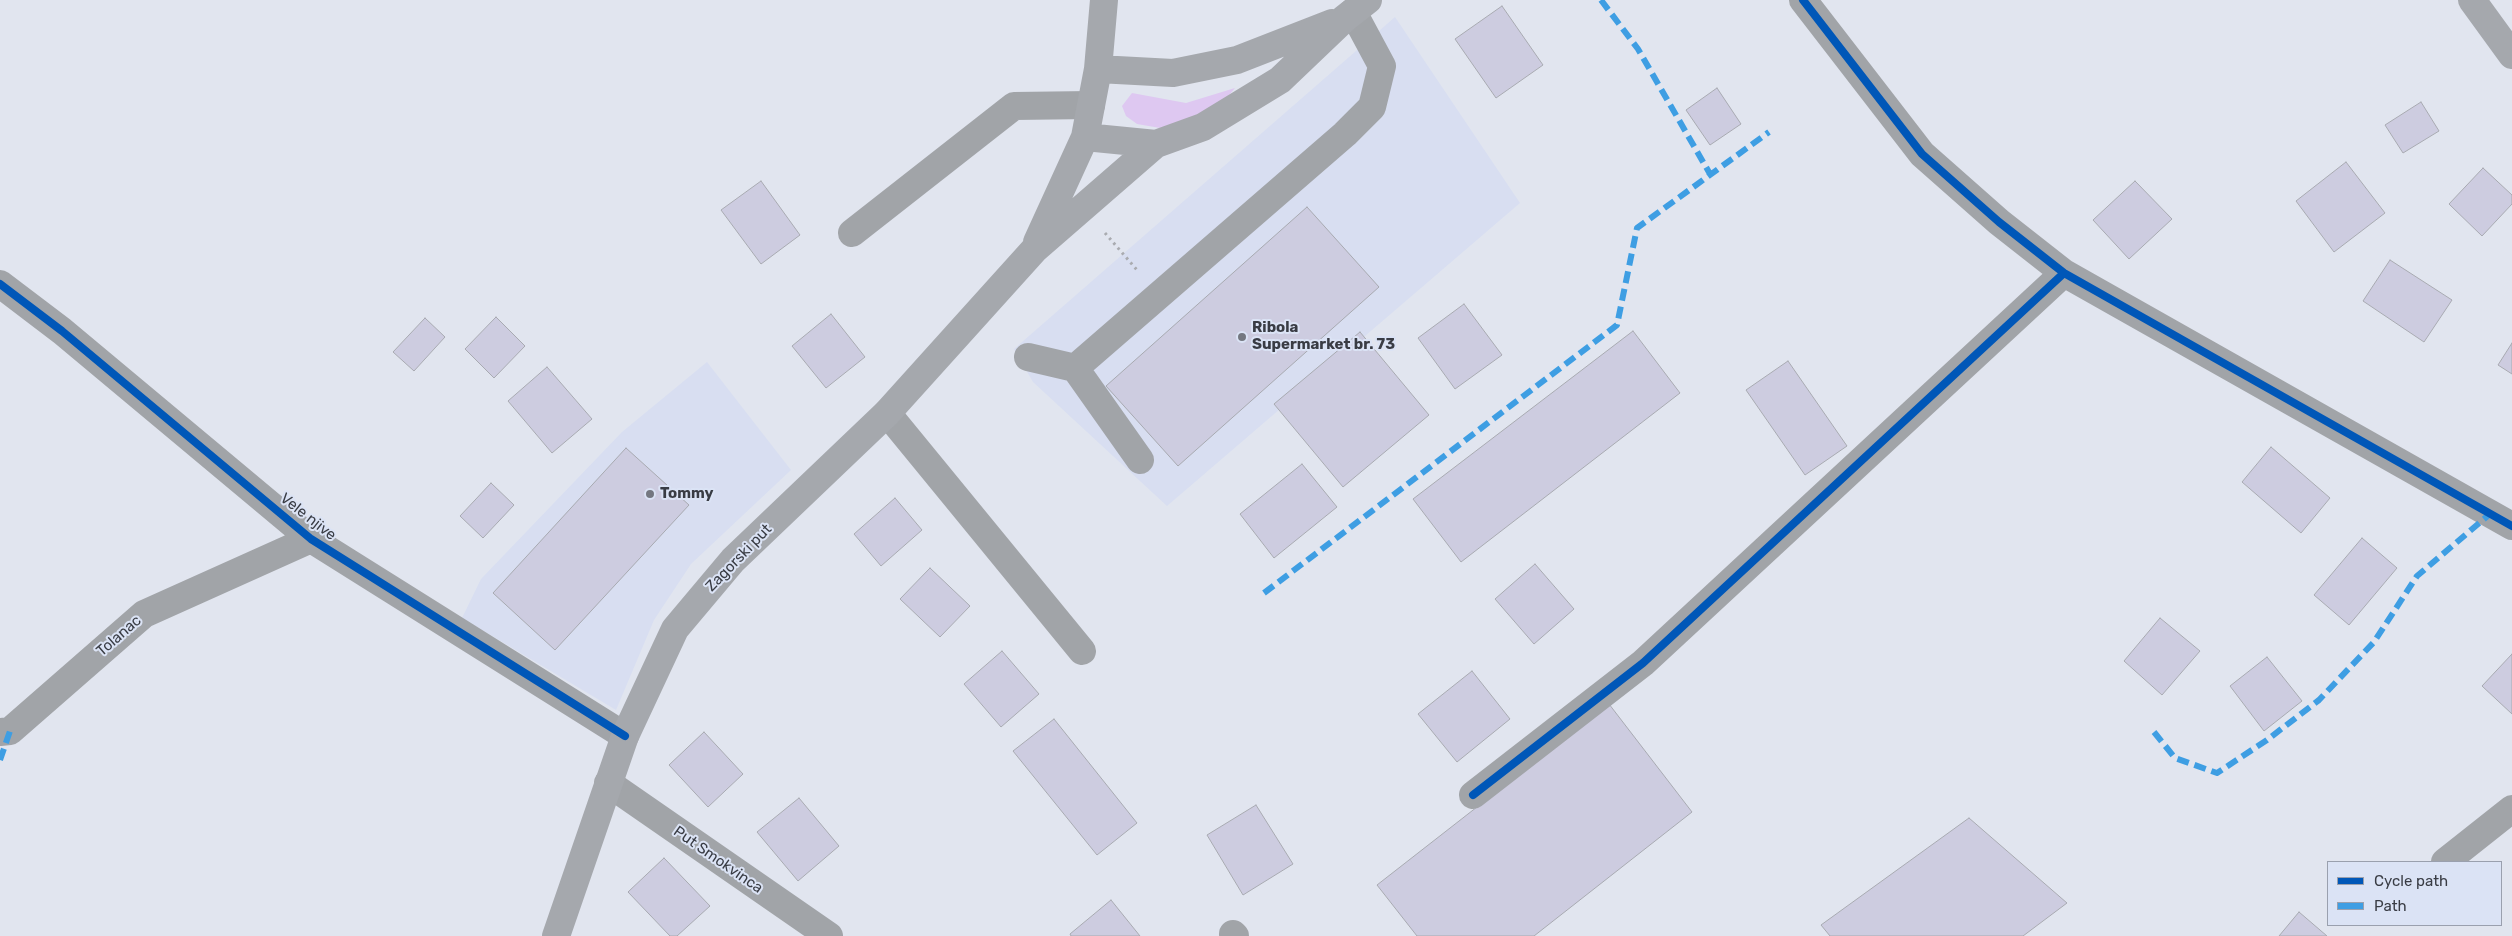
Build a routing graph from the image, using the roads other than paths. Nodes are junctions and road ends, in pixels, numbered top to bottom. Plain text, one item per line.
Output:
1 (1104, 0) edge
2 (1803, 0) edge
3 (2472, 0) edge
4 (1355, 10) edge
5 (2512, 55) edge
6 (1098, 69) junction
7 (1091, 105) junction
8 (1085, 137) junction
9 (1156, 144) junction
10 (852, 233) dead end
11 (1034, 250) junction
12 (2064, 273) junction
13 (0, 284) edge
14 (1028, 357) dead end
15 (1075, 368) junction
16 (887, 413) junction
17 (1140, 460) dead end
18 (2512, 526) edge
19 (310, 539) junction
20 (1082, 651) dead end
21 (0, 732) edge
22 (625, 736) junction
23 (608, 783) junction
24 (1473, 795) dead end
25 (2512, 809) edge
26 (2446, 861) edge
27 (556, 936) edge
28 (829, 936) edge

1 - 6 main road
2 - 12 street
3 - 5 main road
4 - 6 main road
4 - 9 main road
4 - 15 street
6 - 7 main road
7 - 8 main road
7 - 10 street
8 - 9 main road
8 - 11 main road
9 - 11 main road
11 - 16 main road, Zagorski put
12 - 18 street
12 - 24 street
13 - 19 street, Vele njive
14 - 15 street
15 - 17 street
16 - 20 street
16 - 22 main road, Zagorski put
19 - 21 street, Tolanac
19 - 22 street, Vele njive
22 - 23 main road, Zagorski put
23 - 27 main road, Zagorski put
23 - 28 street, Put Smokvinca
25 - 26 street

